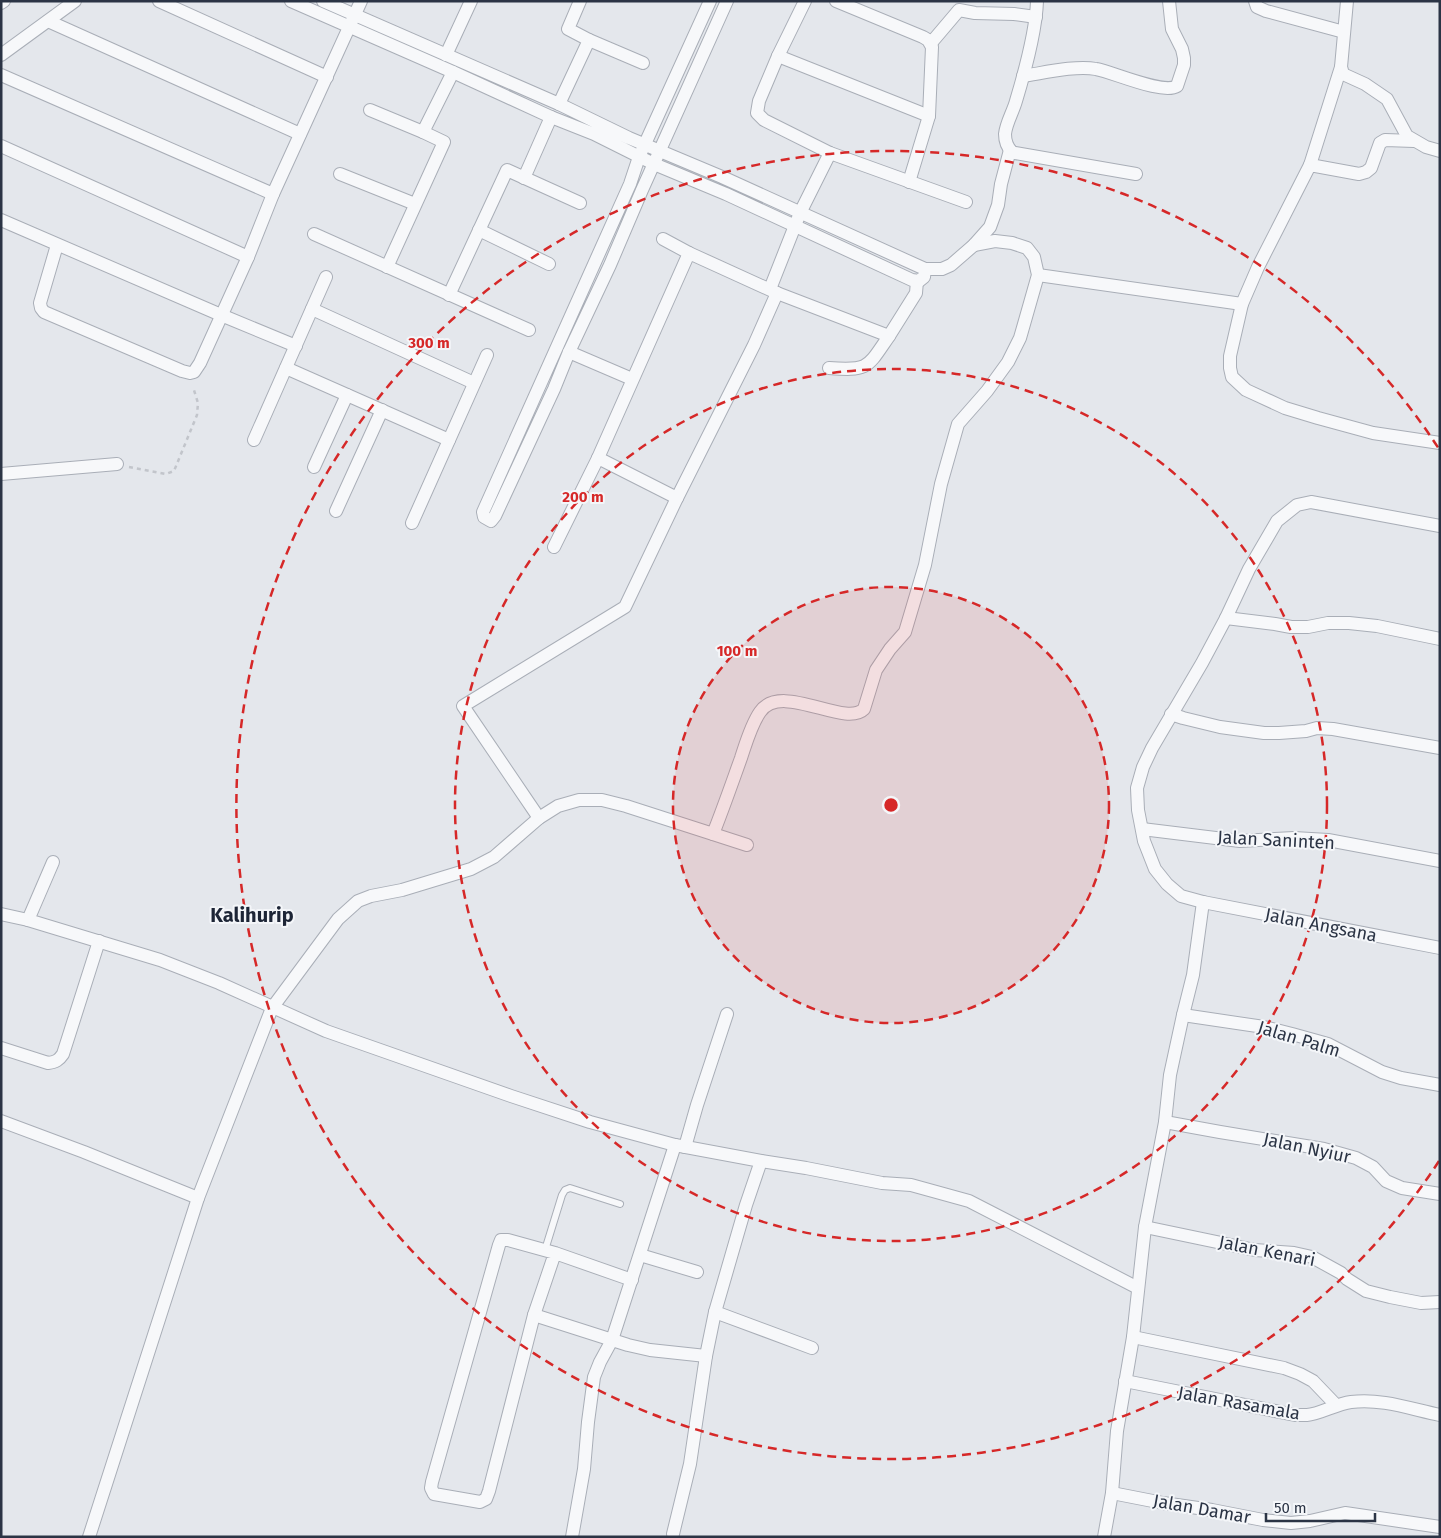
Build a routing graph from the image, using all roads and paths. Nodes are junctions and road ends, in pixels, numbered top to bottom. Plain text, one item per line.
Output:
1 (75, 1) edge
2 (159, 1) edge
3 (291, 1) edge
4 (323, 1) edge
5 (361, 1) edge
6 (471, 1) edge
7 (580, 1) edge
8 (710, 1) edge
9 (727, 1) edge
10 (805, 1) edge
11 (836, 1) edge
12 (1037, 1) edge
13 (1169, 1) edge
14 (1255, 1) edge
15 (1347, 1) edge
16 (355, 15) junction
17 (1036, 16) junction
18 (48, 21) junction
19 (349, 27) junction
20 (1344, 32) junction
21 (589, 40) junction
22 (930, 43) junction
23 (1, 55) edge
24 (446, 55) junction
25 (778, 56) junction
26 (643, 63) dead end
27 (1341, 67) junction
28 (452, 72) junction
29 (1, 75) edge
30 (327, 76) junction
31 (1023, 76) junction
32 (559, 104) junction
33 (370, 110) dead end
34 (929, 116) junction
35 (551, 117) junction
36 (423, 132) junction
37 (300, 134) junction
38 (1414, 141) junction
39 (645, 144) junction
40 (1, 146) edge
41 (1010, 150) junction
42 (1440, 151) edge
43 (659, 152) junction
44 (830, 153) junction
45 (639, 157) junction
46 (654, 164) junction
47 (1310, 165) junction
48 (340, 174) dead end
49 (1136, 174) dead end
50 (524, 178) junction
51 (908, 182) junction
52 (636, 187) junction
53 (273, 194) junction
54 (966, 202) dead end
55 (580, 203) dead end
56 (415, 204) junction
57 (800, 214) junction
58 (1, 220) edge
59 (795, 226) junction
60 (479, 230) junction
61 (314, 234) dead end
62 (663, 238) dead end
63 (57, 245) junction
64 (974, 245) junction
65 (689, 253) junction
66 (248, 257) junction
67 (596, 259) junction
68 (549, 264) dead end
69 (610, 265) junction
70 (387, 267) junction
71 (925, 269) junction
72 (1038, 275) junction
73 (326, 277) dead end
74 (917, 281) junction
75 (773, 291) junction
76 (449, 295) junction
77 (1242, 304) junction
78 (312, 309) junction
79 (221, 315) junction
80 (529, 330) dead end
81 (888, 336) junction
82 (296, 346) junction
83 (569, 352) junction
84 (486, 355) dead end
85 (286, 368) junction
86 (830, 368) dead end
87 (190, 373) junction
88 (632, 379) junction
89 (474, 383) junction
90 (347, 394) junction
91 (382, 410) junction
92 (524, 439) junction
93 (254, 440) dead end
94 (449, 440) junction
95 (1440, 443) edge
96 (598, 458) junction
97 (117, 464) joint
98 (314, 467) dead end
99 (1, 474) edge
100 (677, 498) junction
101 (336, 511) dead end
102 (412, 523) dead end
103 (1440, 526) edge
104 (554, 547) dead end
105 (1226, 618) junction
106 (1440, 639) edge
107 (1171, 714) junction
108 (1440, 748) edge
109 (539, 818) junction
110 (1142, 829) junction
111 (714, 834) junction
112 (748, 845) dead end
113 (1440, 861) edge
114 (53, 862) dead end
115 (1203, 902) junction
116 (1, 914) edge
117 (28, 920) junction
118 (100, 941) junction
119 (1440, 948) edge
120 (272, 1008) junction
121 (728, 1014) dead end
122 (1182, 1015) junction
123 (1, 1048) edge
124 (1440, 1085) edge
125 (1, 1122) edge
126 (1165, 1122) junction
127 (680, 1146) junction
128 (761, 1161) junction
129 (1440, 1194) edge
130 (198, 1198) junction
131 (620, 1204) dead end
132 (1145, 1227) junction
133 (550, 1252) junction
134 (640, 1255) junction
135 (697, 1272) dead end
136 (632, 1280) junction
137 (1138, 1288) junction
138 (1440, 1302) edge
139 (715, 1312) junction
140 (534, 1315) junction
141 (1133, 1337) junction
142 (612, 1340) junction
143 (812, 1348) dead end
144 (706, 1356) junction
145 (1125, 1381) junction
146 (1336, 1405) junction
147 (1440, 1415) edge
148 (1112, 1493) junction
149 (1440, 1527) edge
150 (673, 1534) dead end
151 (89, 1537) edge
152 (572, 1537) edge
153 (1104, 1537) edge

1 - 18 street
2 - 30 street
3 - 19 street
4 - 16 street
5 - 16 street
6 - 24 street
7 - 21 street
8 - 39 street
9 - 43 street
10 - 25 street
11 - 22 street
12 - 17 street
13 - 31 street
14 - 20 street
15 - 20 street
16 - 19 street
16 - 24 street
17 - 22 street
17 - 31 street
18 - 23 street
18 - 37 street
19 - 28 street
19 - 30 street
20 - 27 street
21 - 26 street
21 - 32 street
22 - 34 street
24 - 32 street
25 - 34 street
25 - 44 street
27 - 38 street
27 - 47 street
28 - 35 street
28 - 36 street
29 - 53 street
30 - 37 street
31 - 41 street
32 - 39 street
33 - 36 street
34 - 51 street
35 - 45 street
35 - 50 street
36 - 56 street
37 - 53 street
38 - 42 street
38 - 47 street
39 - 43 street
39 - 45 street
40 - 66 street
41 - 49 street
41 - 64 street
43 - 46 street
43 - 57 street
44 - 51 street
44 - 57 street
45 - 46 street
45 - 52 street
46 - 52 street
46 - 59 street
47 - 77 street
48 - 56 street
50 - 55 street
50 - 60 street
51 - 54 street
52 - 67 street
52 - 69 street
53 - 66 street
56 - 70 street
57 - 59 street
57 - 71 street
58 - 63 street
59 - 74 street
59 - 75 street
60 - 68 street
60 - 76 street
61 - 70 street
62 - 65 street
63 - 79 street
63 - 87 street
64 - 71 street
64 - 72 street
65 - 75 street
65 - 88 street
66 - 79 street
67 - 69 street
67 - 92 street
69 - 83 street
70 - 76 street
71 - 74 street
72 - 77 street
72 - 111 street
73 - 78 street
74 - 81 street
75 - 81 street
75 - 100 street
76 - 80 street
77 - 95 street
78 - 82 street
78 - 89 street
79 - 82 street
79 - 87 street
81 - 86 street
82 - 85 street
83 - 88 street
83 - 92 street
84 - 89 street
85 - 90 street
85 - 93 street
87 - 97 path
88 - 96 street
89 - 94 street
90 - 91 street
90 - 98 street
91 - 94 street
91 - 101 street
92 - 92 street
94 - 102 street
96 - 100 street
96 - 104 street
97 - 99 street
100 - 109 street
103 - 105 street, Jalan Angsana
105 - 106 street
105 - 107 street, Jalan Angsana
107 - 108 street
107 - 110 street, Jalan Angsana
109 - 111 street
109 - 120 street
110 - 113 street, Jalan Saninten
110 - 115 street, Jalan Angsana
111 - 112 street
114 - 117 street
115 - 119 street, Jalan Angsana
115 - 122 street
116 - 117 street
117 - 118 street
118 - 120 street
118 - 123 street
120 - 127 street
120 - 130 street
121 - 127 street
122 - 124 street, Jalan Palm
122 - 126 street
125 - 130 street
126 - 129 street, Jalan Nyiur
126 - 132 street
127 - 128 street
127 - 134 street
128 - 137 street
128 - 139 street
130 - 151 street
131 - 133 lane
132 - 137 street
132 - 138 street, Jalan Kenari
133 - 136 street
133 - 140 street
133 - 140 street
134 - 135 street
134 - 136 street
136 - 142 street
137 - 141 street
139 - 143 street
139 - 144 street
140 - 142 street
141 - 145 street
141 - 146 street
142 - 144 street
142 - 152 street
144 - 150 street
145 - 146 street, Jalan Rasamala
145 - 148 street
146 - 147 street, Jalan Rasamala
148 - 149 street, Jalan Damar
148 - 153 street

